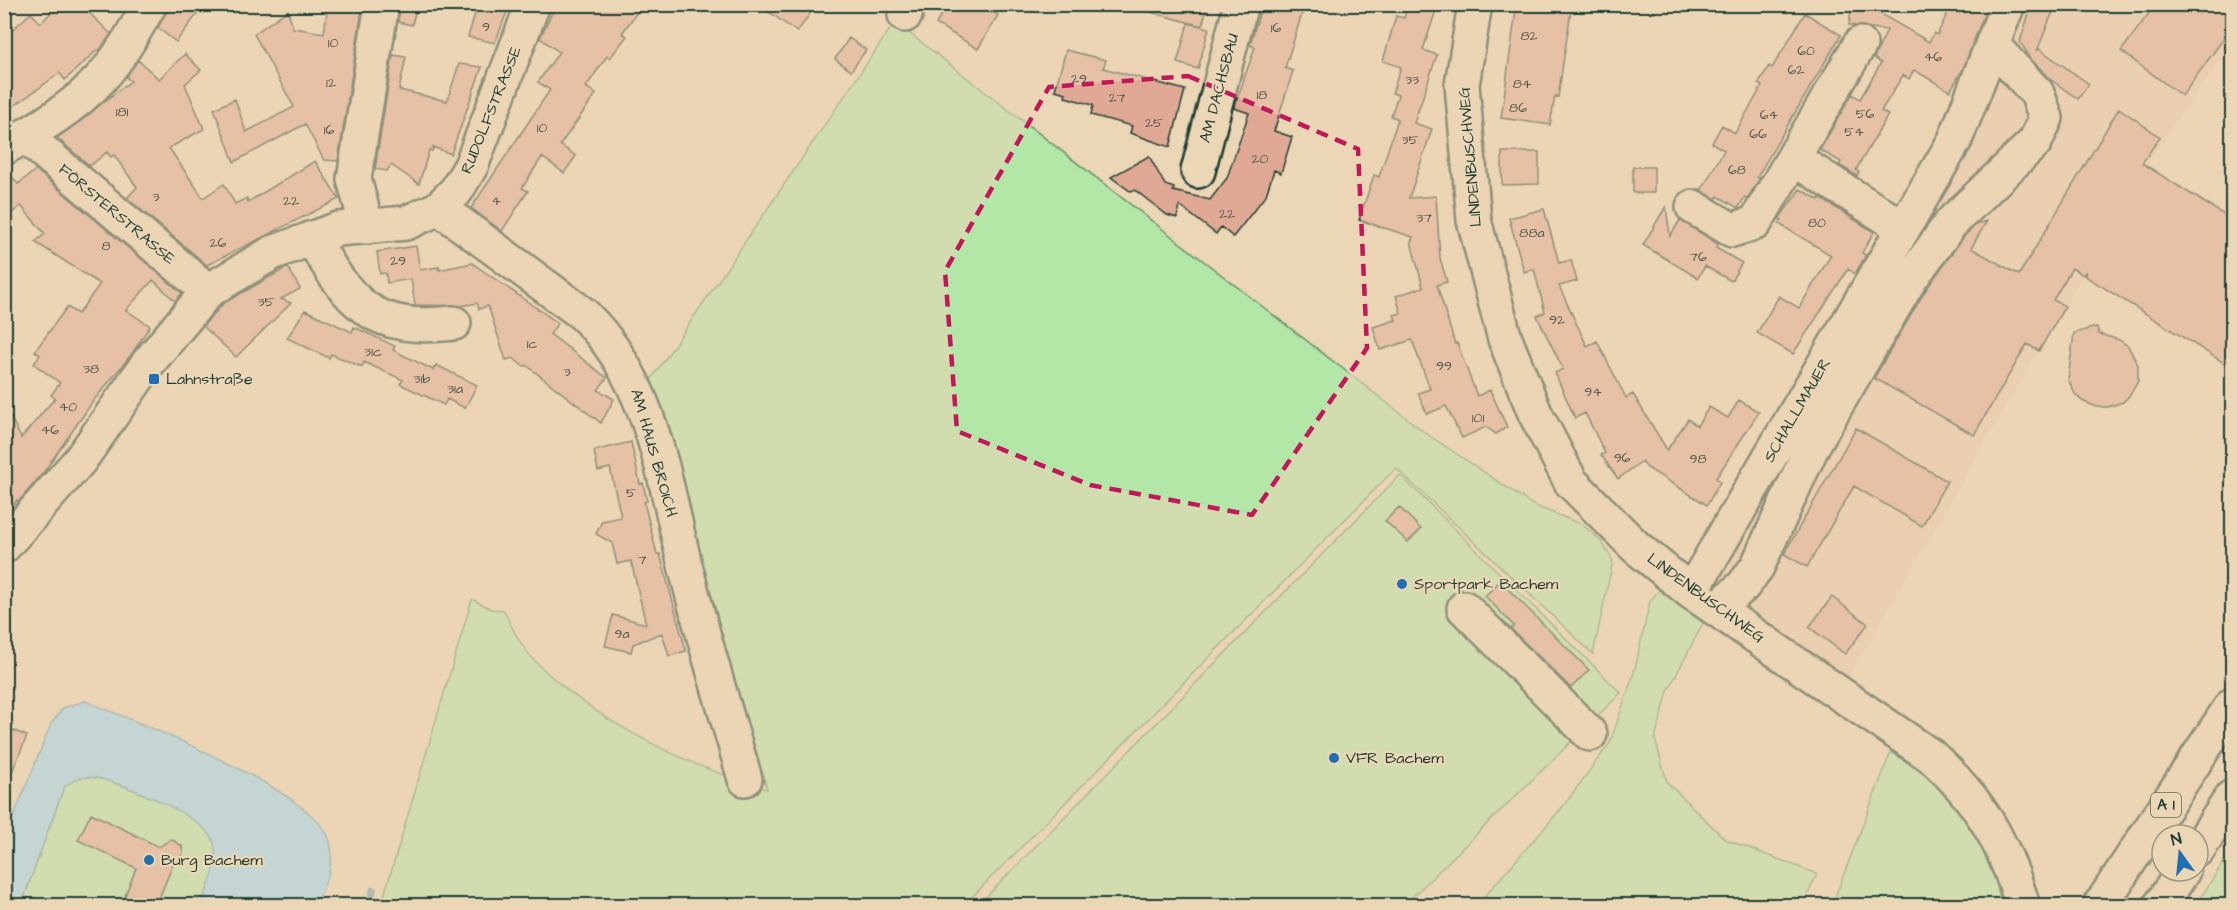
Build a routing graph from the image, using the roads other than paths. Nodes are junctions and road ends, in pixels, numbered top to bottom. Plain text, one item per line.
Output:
1 (150, 4) edge
2 (382, 4) edge
3 (533, 4) edge
4 (1241, 4) edge
5 (1475, 4) edge
6 (2008, 4) edge
7 (1860, 44) dead end
8 (1993, 46) junction
9 (15, 142) edge
10 (1794, 159) junction
11 (1198, 171) dead end
12 (1693, 207) dead end
13 (439, 208) junction
14 (367, 227) junction
15 (1902, 227) junction
16 (312, 238) junction
17 (208, 291) junction
18 (454, 323) dead end
19 (4, 546) edge
20 (1704, 601) junction
21 (1464, 608) dead end
22 (2232, 705) edge
23 (1590, 734) dead end
24 (745, 779) dead end
25 (2232, 797) edge
26 (2210, 831) edge
27 (2175, 883) edge
28 (2021, 899) edge
29 (2100, 906) edge
30 (2160, 906) edge

1 - 9 main road
2 - 14 main road
3 - 13 main road, RUDOLFSTRASSE
4 - 11 main road, AM DACHSBAU
5 - 20 main road, LINDENBUSCHWEG
6 - 8 main road, SCHALLMAUER
7 - 10 main road
8 - 15 main road, SCHALLMAUER
8 - 20 main road
9 - 17 main road, FÖRSTERSTRASSE
10 - 12 main road
10 - 15 main road
13 - 14 main road
13 - 24 main road, AM HAUS BROICH
14 - 16 main road
15 - 20 main road, SCHALLMAUER
16 - 17 main road
16 - 18 main road
17 - 19 main road
20 - 28 main road, LINDENBUSCHWEG
21 - 23 main road
22 - 29 main road, A 1
25 - 26 main road
27 - 30 main road

